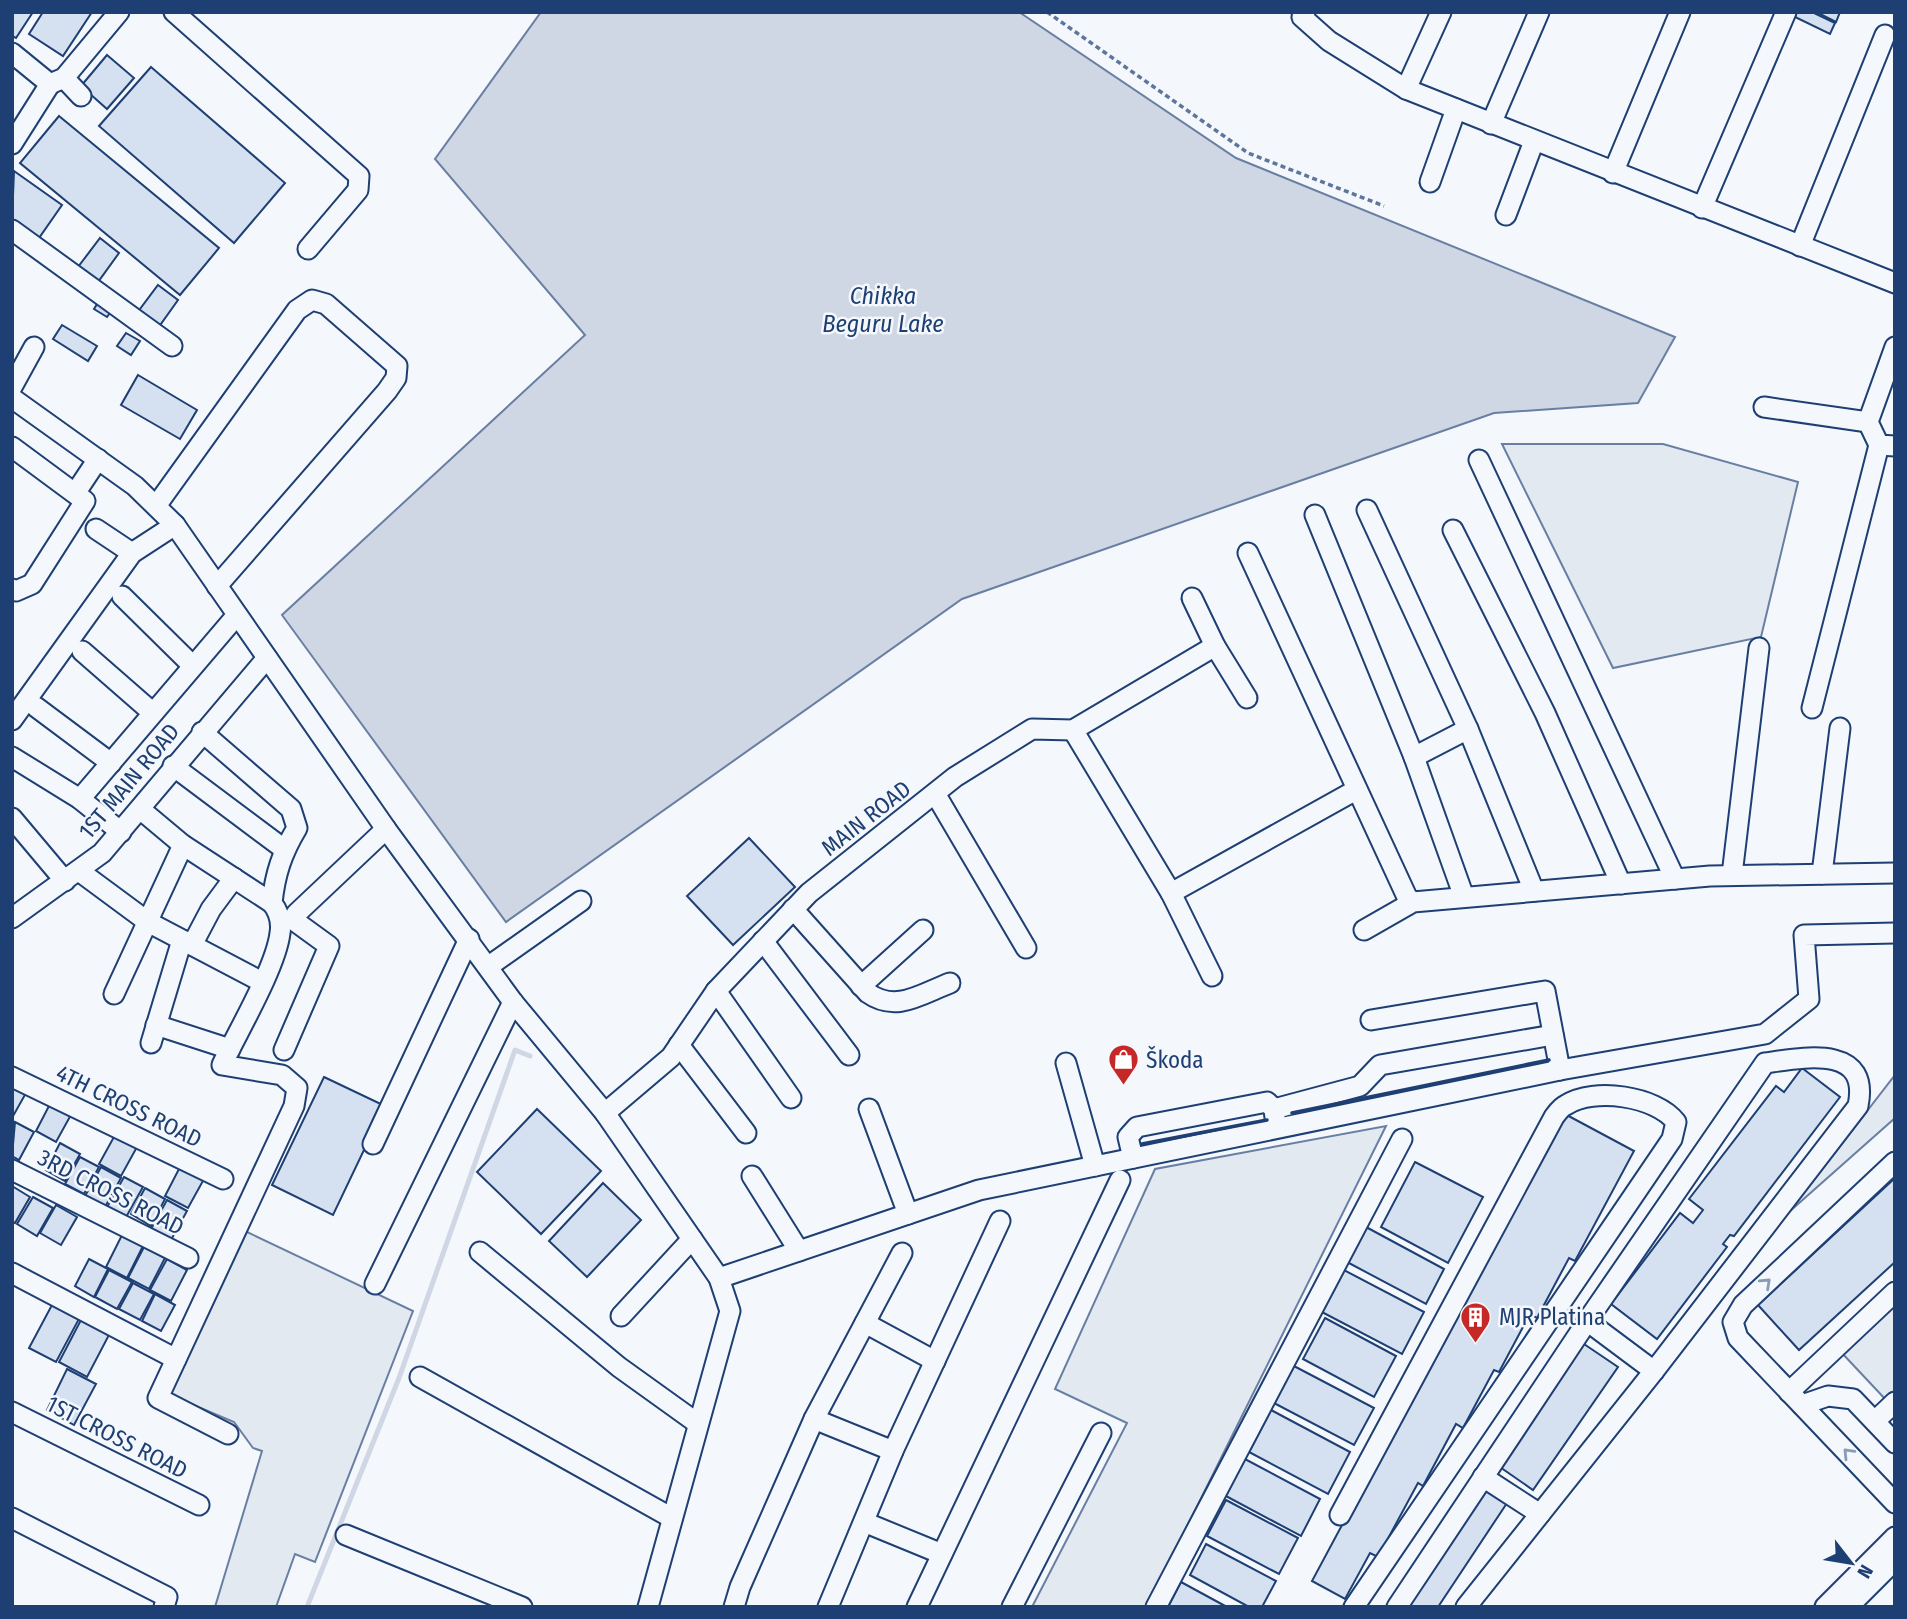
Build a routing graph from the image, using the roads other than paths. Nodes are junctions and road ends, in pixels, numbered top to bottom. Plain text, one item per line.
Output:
1 (119, 12) edge
2 (174, 12) edge
3 (1305, 12) edge
4 (1441, 12) edge
5 (1539, 12) edge
6 (1680, 12) edge
7 (1786, 12) edge
8 (1885, 34) dead end
9 (12, 54) edge
10 (57, 81) junction
11 (1406, 89) junction
12 (81, 96) dead end
13 (1456, 109) junction
14 (1491, 124) junction
15 (1534, 141) junction
16 (12, 144) edge
17 (1614, 173) junction
18 (1430, 182) dead end
19 (1702, 208) junction
20 (1506, 215) dead end
21 (12, 230) edge
22 (1800, 246) junction
23 (308, 249) dead end
24 (1895, 283) edge
25 (172, 346) dead end
26 (1895, 347) edge
27 (34, 348) dead end
28 (12, 387) edge
29 (12, 398) edge
30 (1764, 407) dead end
31 (1868, 422) junction
32 (1887, 446) edge
33 (12, 447) edge
34 (98, 459) junction
35 (1479, 460) dead end
36 (76, 492) junction
37 (156, 506) junction
38 (1367, 510) dead end
39 (1315, 515) dead end
40 (175, 525) junction
41 (96, 528) dead end
42 (1453, 530) dead end
43 (132, 553) junction
44 (1248, 553) dead end
45 (217, 586) junction
46 (12, 589) edge
47 (122, 596) dead end
48 (1192, 598) dead end
49 (237, 615) junction
50 (1215, 646) junction
51 (1759, 648) dead end
52 (82, 652) dead end
53 (267, 658) junction
54 (193, 666) junction
55 (1247, 698) dead end
56 (36, 707) dead end
57 (1812, 709) dead end
58 (153, 713) junction
59 (12, 720) edge
60 (1839, 728) dead end
61 (1468, 729) junction
62 (1073, 730) junction
63 (202, 732) junction
64 (12, 757) edge
65 (1414, 757) junction
66 (111, 763) junction
67 (173, 766) junction
68 (1356, 790) junction
69 (936, 795) junction
70 (80, 799) junction
71 (139, 809) junction
72 (12, 818) edge
73 (386, 829) junction
74 (121, 832) junction
75 (183, 845) junction
76 (284, 849) junction
77 (1895, 873) edge
78 (1822, 874) junction
79 (1732, 875) junction
80 (72, 876) junction
81 (234, 877) junction
82 (1675, 879) junction
83 (1621, 884) junction
84 (1534, 891) junction
85 (1171, 893) junction
86 (1464, 897) junction
87 (581, 901) dead end
88 (1413, 902) junction
89 (272, 903) junction
90 (793, 909) junction
91 (12, 918) edge
92 (148, 922) junction
93 (923, 930) dead end
94 (1364, 930) dead end
95 (1895, 933) edge
96 (469, 939) junction
97 (763, 941) junction
98 (187, 943) junction
99 (1026, 948) dead end
100 (489, 966) junction
101 (1212, 976) dead end
102 (262, 982) junction
103 (950, 983) dead end
104 (861, 986) junction
105 (716, 991) junction
106 (114, 994) dead end
107 (513, 1002) junction
108 (1371, 1020) dead end
109 (1553, 1035) junction
110 (679, 1045) junction
111 (230, 1049) junction
112 (284, 1050) dead end
113 (849, 1055) dead end
114 (1066, 1063) dead end
115 (1560, 1070) junction
116 (12, 1077) edge
117 (791, 1098) dead end
118 (869, 1108) dead end
119 (605, 1113) junction
120 (1275, 1119) junction
121 (746, 1133) dead end
122 (1402, 1139) dead end
123 (373, 1144) dead end
124 (1133, 1158) junction
125 (1895, 1162) edge
126 (1094, 1166) junction
127 (12, 1170) edge
128 (752, 1177) dead end
129 (223, 1180) dead end
130 (1120, 1180) dead end
131 (908, 1214) junction
132 (1000, 1221) dead end
133 (692, 1239) junction
134 (799, 1251) junction
135 (480, 1252) dead end
136 (902, 1253) dead end
137 (188, 1258) dead end
138 (12, 1273) edge
139 (719, 1278) junction
140 (375, 1284) dead end
141 (1895, 1292) edge
142 (621, 1316) dead end
143 (1587, 1321) junction
144 (865, 1323) junction
145 (176, 1359) junction
146 (935, 1361) junction
147 (1654, 1371) junction
148 (420, 1377) dead end
149 (1796, 1399) junction
150 (1895, 1402) edge
151 (12, 1412) edge
152 (814, 1419) junction
153 (1875, 1421) junction
154 (697, 1423) junction
155 (1101, 1433) dead end
156 (228, 1434) dead end
157 (1895, 1443) edge
158 (893, 1451) junction
159 (1483, 1477) junction
160 (1895, 1503) edge
161 (200, 1505) dead end
162 (1540, 1514) junction
163 (1340, 1515) dead end
164 (12, 1518) edge
165 (672, 1518) junction
166 (864, 1522) junction
167 (346, 1535) dead end
168 (1895, 1536) edge
169 (942, 1554) junction
170 (1895, 1560) edge
171 (164, 1607) edge
172 (523, 1607) edge
173 (648, 1607) edge
174 (734, 1607) edge
175 (828, 1607) edge
176 (917, 1607) edge
177 (1012, 1607) edge
178 (1156, 1607) edge
179 (1354, 1607) edge
180 (1397, 1607) edge
181 (1466, 1607) edge
182 (1825, 1607) edge
183 (1848, 1607) edge

1 - 10 street
2 - 23 street
3 - 11 street
4 - 11 street
5 - 14 street
6 - 17 street
7 - 19 street
8 - 22 street
9 - 10 street
10 - 12 street
10 - 16 street
11 - 13 street
13 - 14 street
13 - 18 street
14 - 15 street
15 - 17 street
15 - 20 street
17 - 19 street
19 - 22 street
21 - 25 street
22 - 24 street
26 - 31 street
27 - 28 street
29 - 34 street
30 - 31 street
31 - 32 street
32 - 57 street
33 - 36 street
34 - 36 street
34 - 37 street
35 - 82 street
36 - 46 street
37 - 40 street
37 - 45 street
38 - 61 street
39 - 65 street
40 - 43 street
40 - 45 street
41 - 43 street
42 - 83 street
43 - 59 street
44 - 68 street
45 - 49 street
47 - 54 street
48 - 50 street
49 - 53 street
49 - 54 street
50 - 55 street
50 - 62 street
51 - 79 street
52 - 58 street
53 - 63 street, 1ST MAIN ROAD
53 - 73 street
54 - 58 street
56 - 66 street
58 - 66 street
60 - 78 street
61 - 65 street
61 - 84 street
62 - 69 street, MAIN ROAD
62 - 85 street
63 - 67 street, 1ST MAIN ROAD
63 - 76 street
64 - 70 street
65 - 86 street
66 - 70 street
67 - 71 street, 1ST MAIN ROAD
67 - 76 street
68 - 85 street
68 - 88 street
69 - 90 street, MAIN ROAD
69 - 99 street
70 - 74 street
71 - 74 street, 1ST MAIN ROAD
71 - 75 street
72 - 80 street
73 - 96 street
73 - 112 street
74 - 80 street, 1ST MAIN ROAD
75 - 81 street
75 - 92 street
76 - 89 street
77 - 78 street
78 - 79 street
79 - 82 street
80 - 91 street, 1ST MAIN ROAD
80 - 92 street
81 - 89 street
81 - 98 street
82 - 83 street
83 - 84 street
84 - 86 street
85 - 101 street
86 - 88 street
87 - 100 street
88 - 94 street
89 - 102 street
90 - 97 street, MAIN ROAD
90 - 104 street
92 - 98 street
92 - 106 street
93 - 104 street
95 - 115 street
96 - 100 street
96 - 123 street
97 - 105 street, MAIN ROAD
97 - 113 street
98 - 102 street
98 - 111 street
100 - 107 street
102 - 111 street
103 - 104 street
105 - 110 street, MAIN ROAD
105 - 117 street
107 - 119 street
107 - 140 street
108 - 109 street
109 - 115 street
109 - 120 street
110 - 119 street, MAIN ROAD
110 - 121 street
111 - 145 street
114 - 126 street
115 - 120 street
116 - 129 street, 4TH CROSS ROAD
118 - 131 street
119 - 133 street
120 - 124 street
120 - 124 street
122 - 178 street
124 - 126 street
149 -> 125 street
126 - 131 street
127 - 137 street, 3RD CROSS ROAD
128 - 134 street
130 - 169 street
131 - 134 street
132 - 146 street
133 - 139 street
133 - 142 street
134 - 139 street
135 - 154 street
136 - 144 street
138 - 145 street
139 - 154 street
141 - 149 street
143 - 147 street
143 - 147 street
143 - 159 street
144 - 146 street
144 - 152 street
145 - 156 street
146 - 158 street
147 - 162 street
148 - 165 street
149 - 153 street
160 -> 149 street
150 - 153 street
151 - 161 street, 1ST CROSS ROAD
152 - 158 street
152 - 174 street
153 - 157 street
154 - 165 street
155 - 177 street
158 - 166 street
159 - 162 street
159 - 180 street
162 - 181 street
163 - 179 street
164 - 171 street
165 - 173 street
166 - 169 street
166 - 175 street
167 - 172 street
168 - 182 street
169 - 176 street
170 - 183 street

